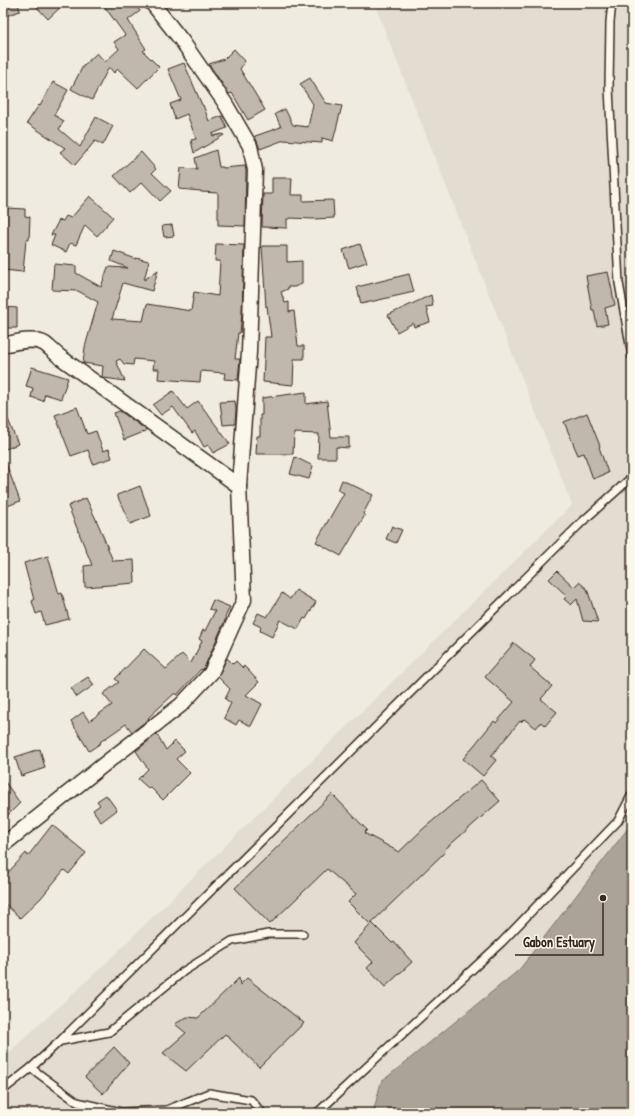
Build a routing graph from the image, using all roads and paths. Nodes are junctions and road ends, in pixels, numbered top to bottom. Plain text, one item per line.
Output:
1 (152, 3) edge
2 (612, 3) edge
3 (3, 345) edge
4 (632, 356) edge
5 (632, 477) edge
6 (239, 486) junction
7 (632, 794) edge
8 (3, 845) edge
9 (303, 934) dead end
10 (60, 1041) junction
11 (31, 1068) junction
12 (3, 1090) edge
13 (262, 1113) edge
14 (317, 1113) edge

1 - 6 street
2 - 4 lane
3 - 6 street
5 - 10 lane
6 - 8 street
7 - 14 lane
9 - 10 lane
10 - 11 lane
11 - 12 lane
11 - 13 lane

